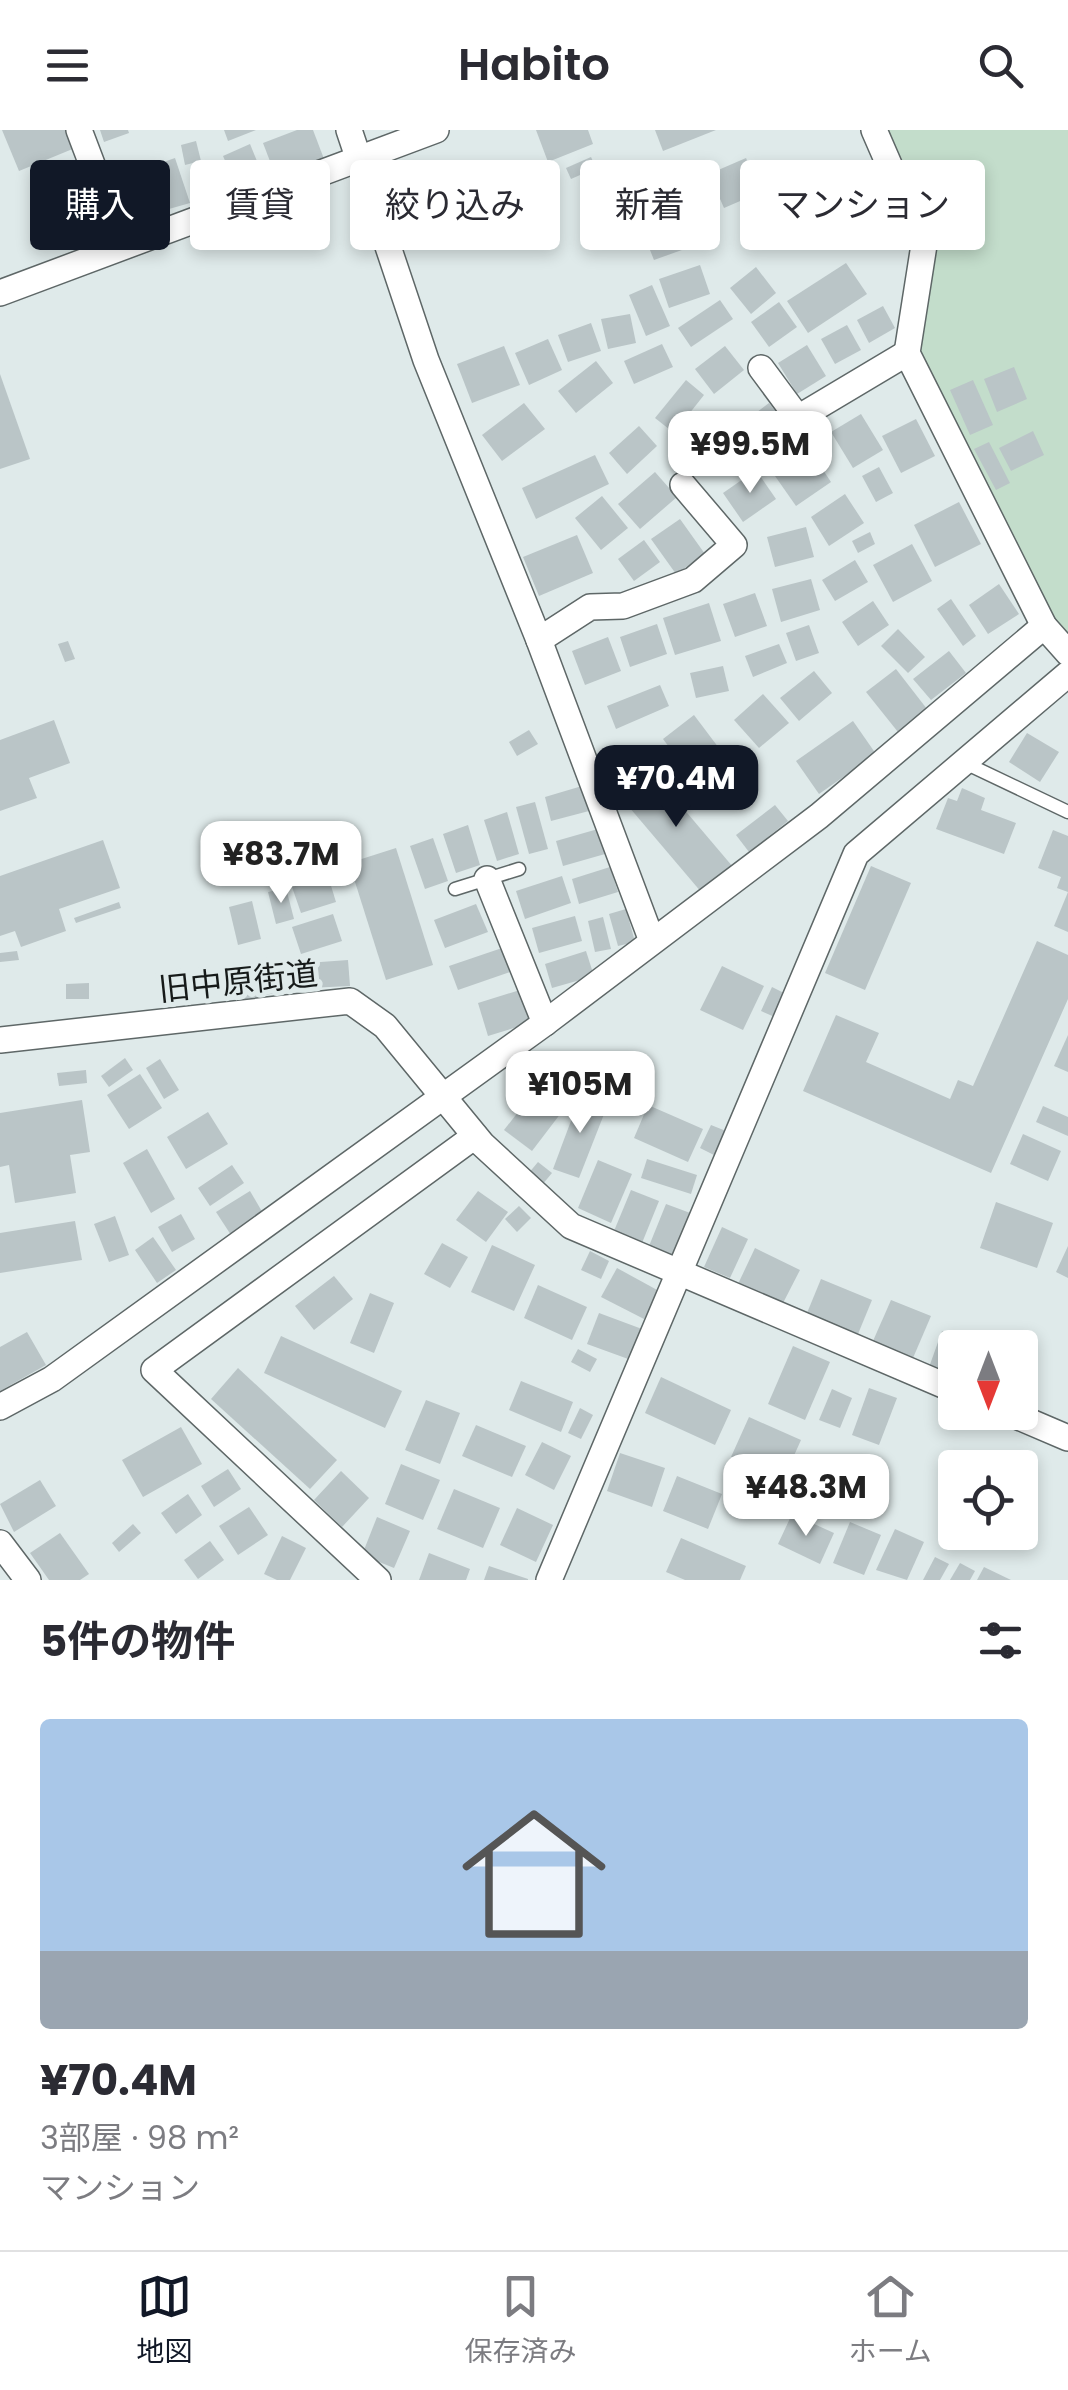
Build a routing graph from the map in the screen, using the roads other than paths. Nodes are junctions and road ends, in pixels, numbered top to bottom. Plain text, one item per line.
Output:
1 (79, 130) edge
2 (349, 130) edge
3 (436, 130) edge
4 (874, 130) edge
5 (359, 157) junction
6 (90, 160) edge
7 (170, 228) edge
8 (113, 250) edge
9 (0, 293) edge
10 (907, 353) junction
11 (761, 368) dead end
12 (683, 485) dead end
13 (1044, 626) junction
14 (539, 640) junction
15 (1068, 653) edge
16 (1068, 674) edge
17 (963, 762) junction
18 (1068, 812) edge
19 (519, 868) dead end
20 (487, 879) junction
21 (455, 889) dead end
22 (652, 941) junction
23 (544, 1023) junction
24 (0, 1040) edge
25 (442, 1097) junction
26 (475, 1136) junction
27 (680, 1274) junction
28 (938, 1383) edge
29 (0, 1407) edge
30 (1038, 1425) edge
31 (1068, 1438) edge
32 (0, 1543) edge
33 (28, 1580) edge
34 (378, 1580) edge
35 (549, 1580) edge

1 - 6 street
2 - 5 street
3 - 5 street
4 - 10 street
5 - 7 street
5 - 14 street
8 - 9 street
10 - 11 street
10 - 13 street
12 - 14 street
13 - 15 street
13 - 22 street
14 - 22 street
16 - 17 street
17 - 18 lane
17 - 27 street
19 - 20 lane
20 - 21 lane
20 - 23 street
22 - 23 street
23 - 25 street
24 - 25 street, 旧中原街道
25 - 26 street, 旧中原街道
25 - 29 street
26 - 27 street, 旧中原街道
26 - 34 street
27 - 28 street, 旧中原街道
27 - 35 street
30 - 31 street
32 - 33 street

